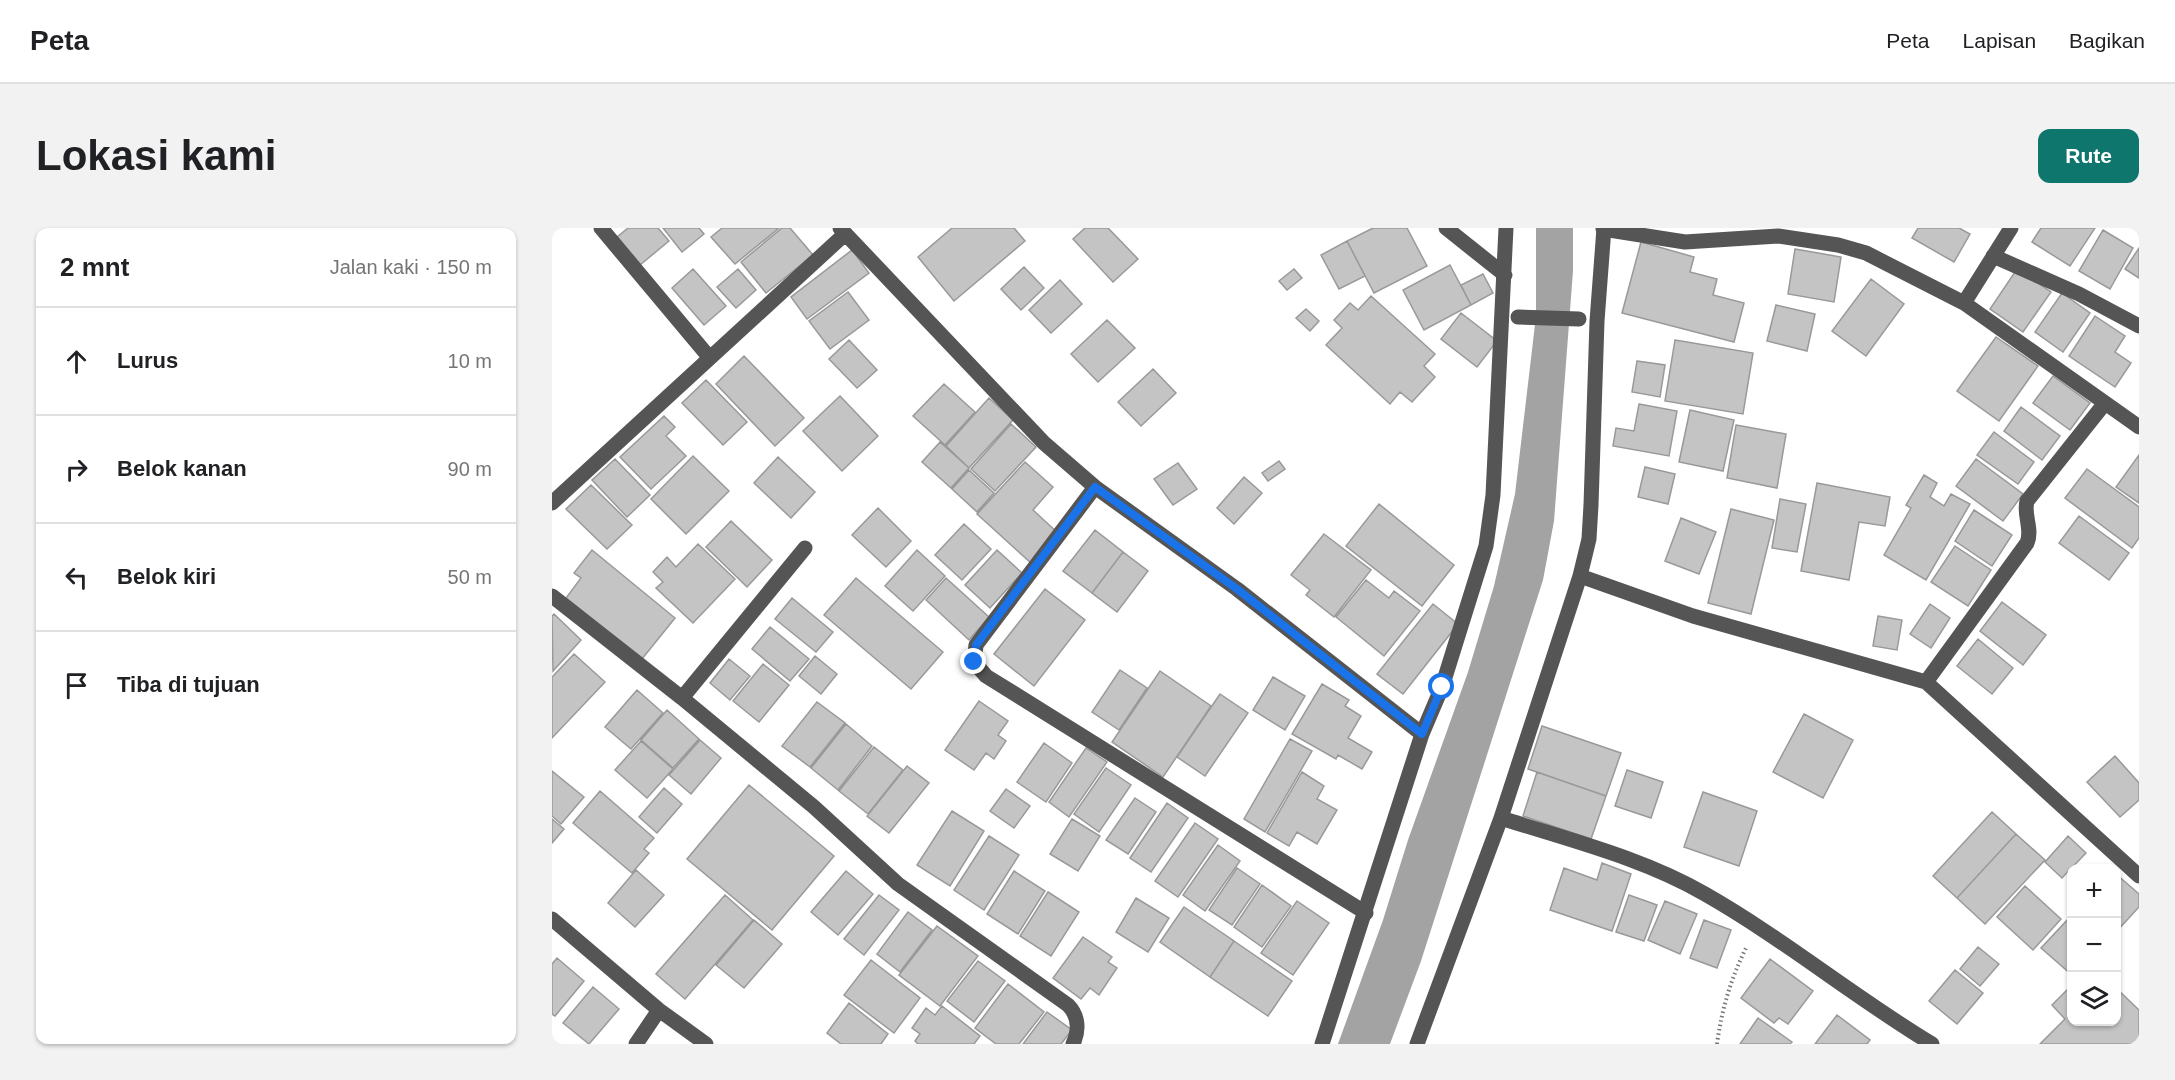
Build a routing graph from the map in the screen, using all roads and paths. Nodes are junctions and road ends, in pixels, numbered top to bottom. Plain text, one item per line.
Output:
1 (601, 228) edge
2 (1446, 228) edge
3 (1506, 228) edge
4 (2011, 228) edge
5 (1604, 229) edge
6 (843, 231) edge
7 (1779, 232) edge
8 (1993, 256) junction
9 (1504, 275) junction
10 (1964, 303) junction
11 (1518, 317) dead end
12 (1579, 319) dead end
13 (2139, 326) edge
14 (709, 357) junction
15 (2105, 403) junction
16 (2139, 427) edge
17 (1095, 487) junction
18 (552, 503) edge
19 (805, 548) dead end
20 (1580, 576) junction
21 (552, 596) edge
22 (1926, 682) junction
23 (682, 698) junction
24 (1422, 734) junction
25 (1501, 818) junction
26 (2139, 876) edge
27 (1366, 913) junction
28 (552, 919) edge
29 (1757, 926) junction
30 (658, 1010) junction
31 (636, 1044) edge
32 (706, 1044) edge
33 (1073, 1044) edge
34 (1322, 1044) edge
35 (1417, 1044) edge
36 (1716, 1044) edge
37 (1932, 1044) edge

1 - 14 street
2 - 9 street
3 - 9 street
4 - 8 street
5 - 7 street
5 - 20 street
6 - 14 street
6 - 17 street
7 - 10 street
8 - 10 street
8 - 13 street
9 - 24 street
10 - 15 street
11 - 12 street
14 - 18 street
15 - 16 street
15 - 22 street
17 - 24 street
17 - 27 street
19 - 23 street
20 - 22 street
20 - 25 street
21 - 23 street
22 - 26 street
23 - 33 street
24 - 27 street
25 - 29 street
25 - 35 street
27 - 34 street
28 - 30 street
29 - 36 path
29 - 37 street
30 - 31 street
30 - 32 street

